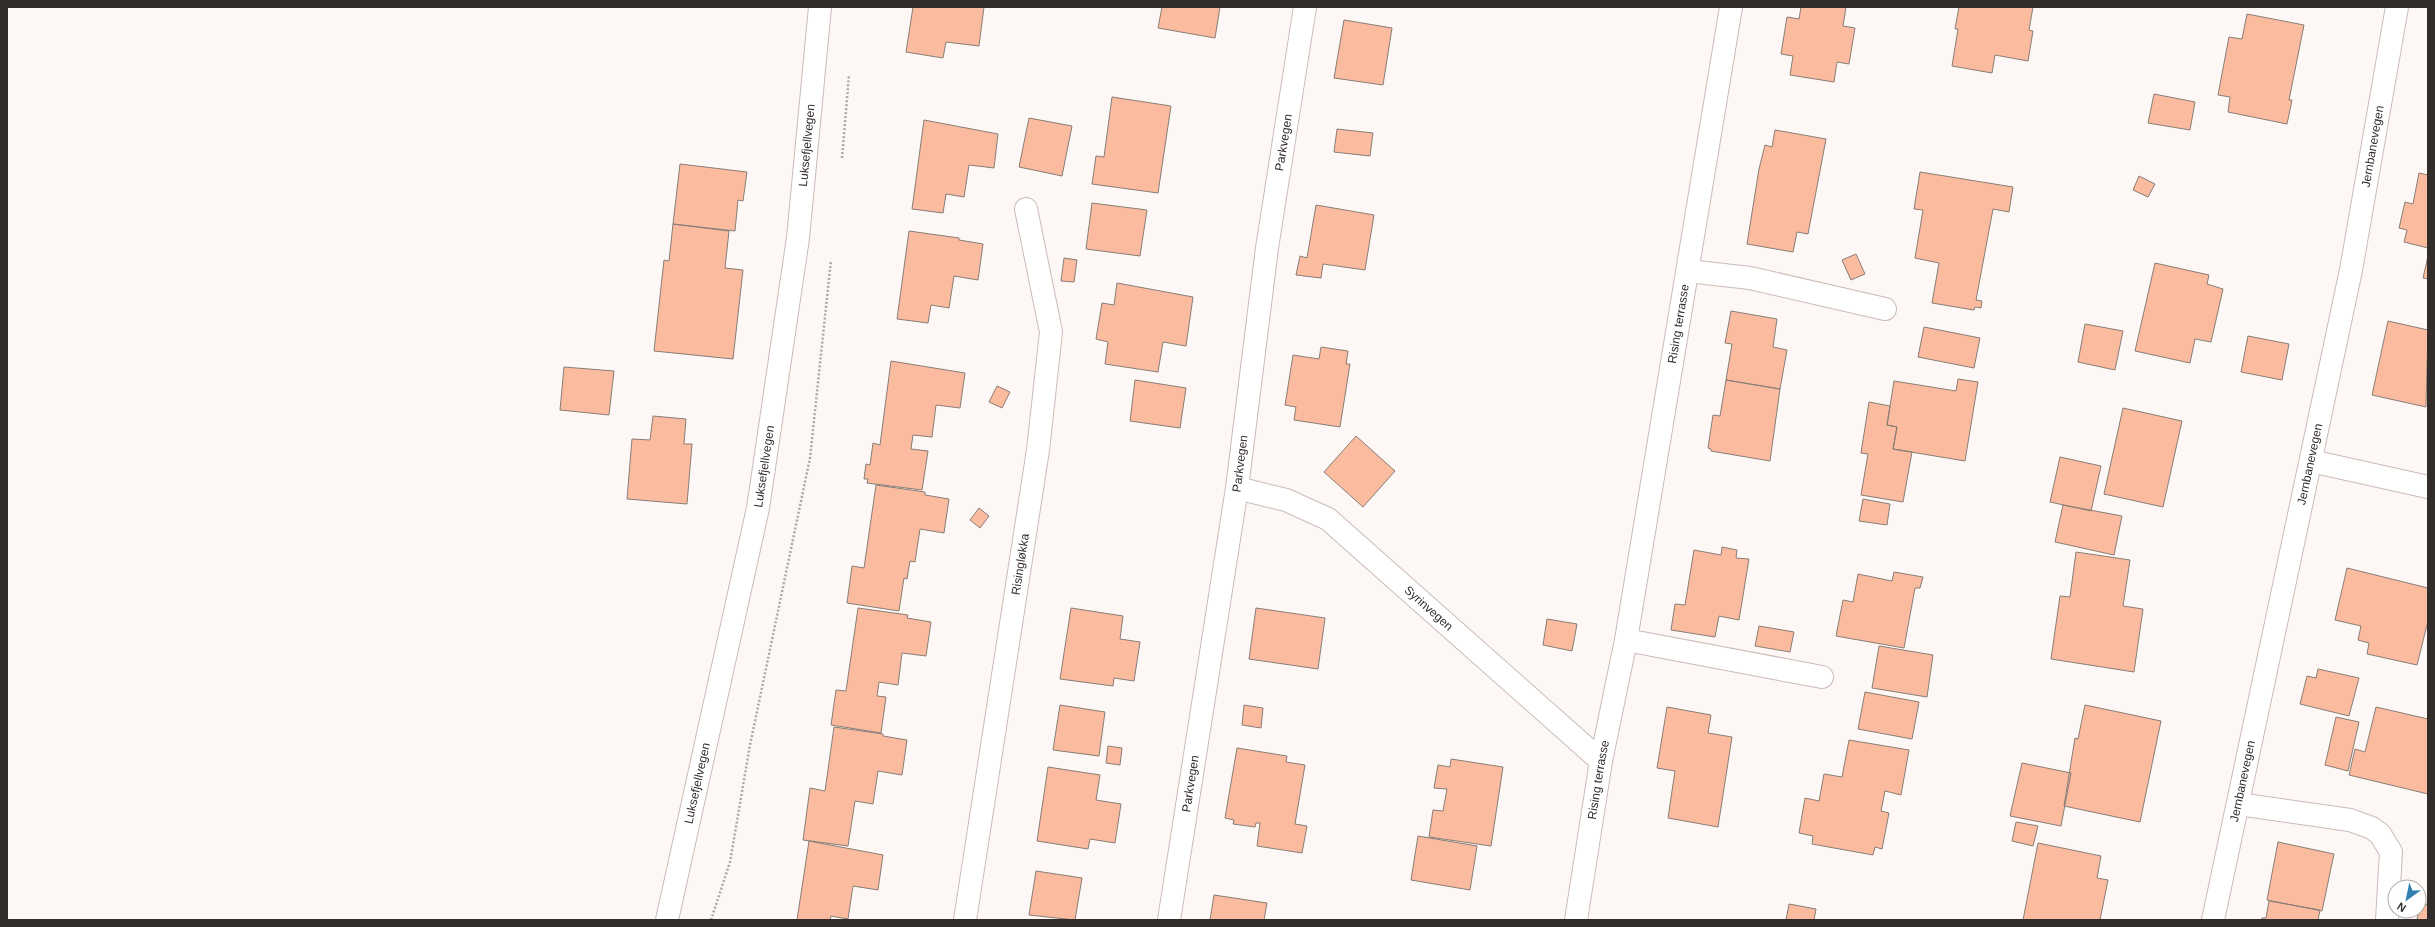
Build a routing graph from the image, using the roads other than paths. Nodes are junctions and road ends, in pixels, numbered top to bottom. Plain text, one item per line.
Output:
1 (820, 7) edge
2 (1305, 7) edge
3 (1731, 7) edge
4 (2397, 7) edge
5 (1026, 209) dead end
6 (1688, 271) junction
7 (1885, 309) dead end
8 (2311, 461) junction
9 (2428, 487) edge
10 (1237, 488) junction
11 (1626, 640) junction
12 (1822, 677) dead end
13 (1601, 761) junction
14 (2238, 804) junction
15 (667, 920) edge
16 (965, 920) edge
17 (1169, 920) edge
18 (1576, 920) edge
19 (2213, 920) edge
20 (2387, 920) edge

1 - 15 street, Luksefjellvegen
2 - 10 street, Parkvegen
3 - 6 street, Rising terrasse
4 - 8 street, Jernbanevegen
5 - 16 street, Risingløkka
6 - 7 street
6 - 11 street, Rising terrasse
8 - 9 street
8 - 14 street, Jernbanevegen
10 - 13 street, Syrinvegen
10 - 17 street, Parkvegen
11 - 12 street
11 - 13 street, Rising terrasse
13 - 18 street, Rising terrasse
14 - 19 street, Jernbanevegen
14 - 20 street

